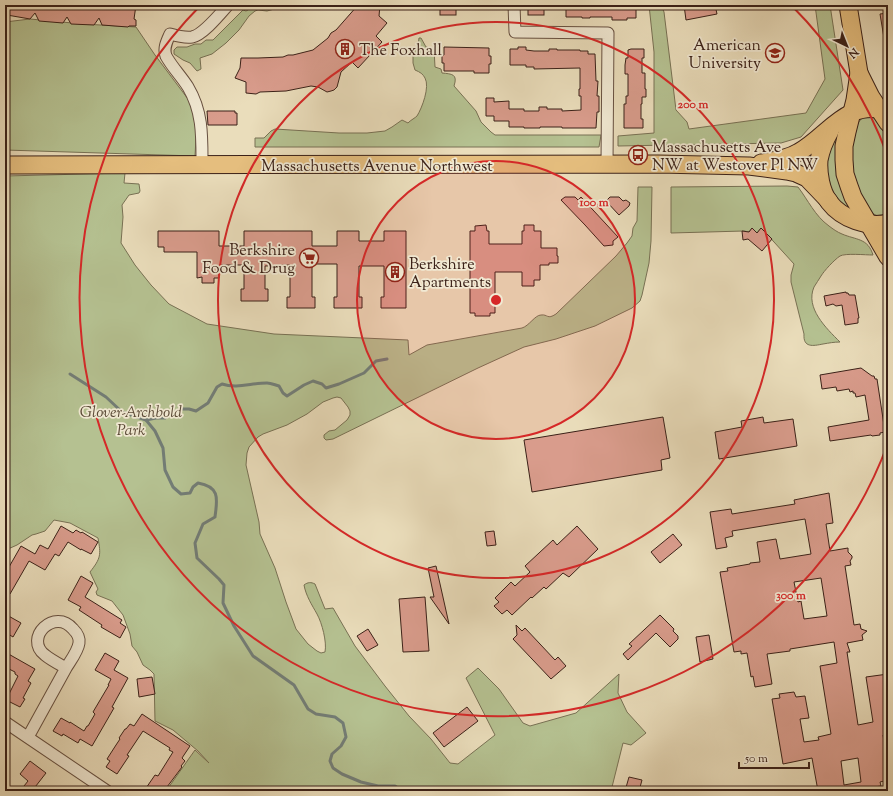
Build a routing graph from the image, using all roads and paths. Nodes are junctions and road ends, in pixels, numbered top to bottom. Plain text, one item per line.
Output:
1 (228, 5) edge
2 (514, 5) edge
3 (848, 5) edge
4 (859, 73) junction
5 (883, 109) edge
6 (852, 113) junction
7 (888, 123) edge
8 (833, 125) junction
9 (608, 164) junction
10 (5, 165) edge
11 (202, 166) junction
12 (749, 166) junction
13 (829, 201) junction
14 (869, 223) junction
15 (888, 223) edge
16 (888, 256) edge
17 (66, 668) dead end
18 (5, 722) edge
19 (28, 737) junction
20 (107, 791) edge

1 - 11 street
2 - 9 street
3 - 4 main road
4 - 5 main road
4 - 6 main road
5 - 6 main road, Massachusetts Avenue Northwest
5 - 7 main road
6 - 8 main road, Massachusetts Avenue Northwest
6 - 14 main road
8 - 12 main road, Massachusetts Avenue Northwest
8 - 13 main road
9 - 11 main road, Massachusetts Avenue Northwest
9 - 12 main road, Massachusetts Avenue Northwest
10 - 11 main road, Massachusetts Avenue Northwest
12 - 13 main road, Massachusetts Avenue Northwest
13 - 14 main road, Massachusetts Avenue Northwest
14 - 15 main road, Massachusetts Avenue Northwest
14 - 16 main road
17 - 19 street
18 - 19 street
19 - 20 street

